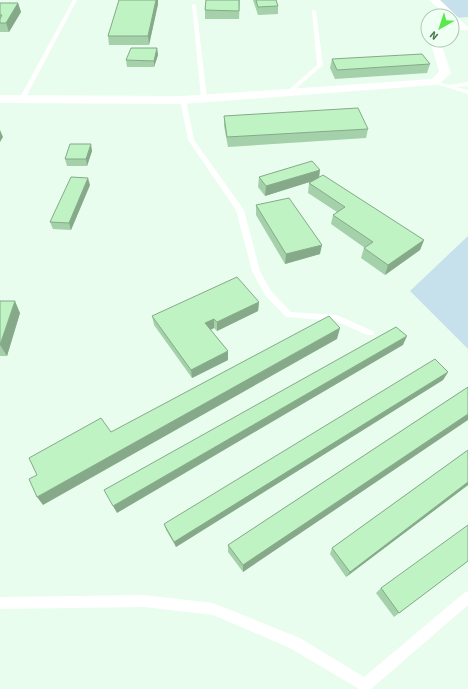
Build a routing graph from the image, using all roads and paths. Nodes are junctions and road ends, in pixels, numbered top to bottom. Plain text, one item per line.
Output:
1 (75, 0) edge
2 (434, 0) edge
3 (194, 5) dead end
4 (314, 11) dead end
5 (468, 18) edge
6 (463, 25) edge
7 (437, 48) edge
8 (434, 82) junction
9 (468, 84) edge
10 (447, 85) junction
11 (468, 92) edge
12 (288, 93) junction
13 (204, 98) junction
14 (0, 99) edge
15 (22, 99) junction
16 (183, 100) junction
17 (370, 333) dead end
18 (468, 597) edge
19 (0, 603) edge

1 - 15 lane
2 - 6 street
3 - 13 lane
4 - 12 lane
5 - 6 street
7 - 8 street
8 - 10 lane
8 - 12 street
9 - 10 lane
10 - 11 lane
12 - 13 street
13 - 16 street
14 - 15 street
15 - 16 street
16 - 17 lane
18 - 19 lane

